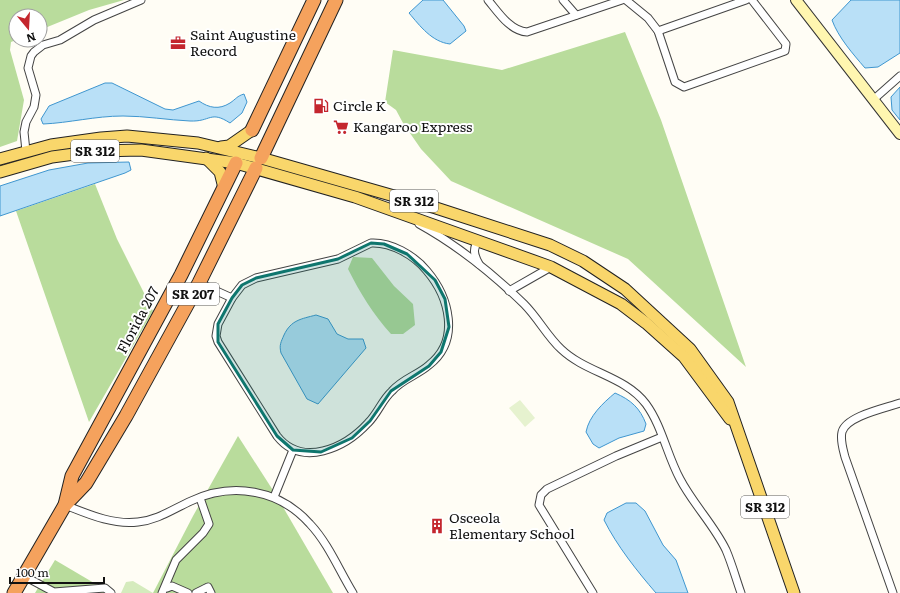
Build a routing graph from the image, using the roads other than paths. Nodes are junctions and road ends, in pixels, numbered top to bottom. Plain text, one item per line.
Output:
1 (142, 0) edge
2 (314, 0) edge
3 (336, 0) edge
4 (488, 0) edge
5 (563, 0) edge
6 (622, 0) edge
7 (626, 0) edge
8 (746, 0) edge
9 (752, 0) edge
10 (796, 0) edge
11 (576, 15) junction
12 (658, 31) junction
13 (900, 76) edge
14 (873, 100) junction
15 (252, 130) junction
16 (900, 134) edge
17 (219, 147) junction
18 (26, 151) junction
19 (206, 158) junction
20 (239, 158) junction
21 (0, 159) edge
22 (258, 163) junction
23 (0, 167) edge
24 (0, 172) edge
25 (224, 188) junction
26 (395, 211) junction
27 (479, 240) junction
28 (564, 252) junction
29 (551, 266) junction
30 (482, 269) junction
31 (199, 283) junction
32 (508, 291) junction
33 (232, 298) junction
34 (900, 403) edge
35 (733, 423) junction
36 (662, 437) junction
37 (294, 450) junction
38 (274, 497) junction
39 (200, 498) junction
40 (65, 505) junction
41 (24, 576) junction
42 (166, 590) edge
43 (89, 591) edge
44 (14, 593) edge
45 (111, 593) edge
46 (188, 593) edge
47 (196, 593) edge
48 (212, 593) edge
49 (353, 593) edge
50 (593, 593) edge
51 (741, 593) edge
52 (794, 593) edge
53 (893, 593) edge

1 - 18 street
2 - 15 highway, SR 207
3 - 22 highway, SR 207
4 - 11 street
5 - 11 street
6 - 11 street
7 - 12 street
8 - 12 street
9 - 12 street
10 - 14 main road
13 - 14 street
14 - 16 main road
15 - 17 main road
15 - 20 main road, SR 207
17 - 18 main road, SR 312
17 - 20 main road, SR 312
18 - 21 main road, SR 312
18 - 23 main road
19 - 20 main road, SR 312
19 - 24 main road, SR 312
19 - 25 main road
20 - 22 main road, SR 312
20 - 25 highway, Florida 207 / SR 207
22 - 26 main road, SR 312
22 - 28 main road, SR 312
22 - 31 highway, SR 207
25 - 40 highway, Florida 207 / SR 207
26 - 27 main road, SR 312
26 - 30 street
27 - 29 main road, SR 312
27 - 30 street
28 - 29 main road
28 - 35 main road, SR 312
29 - 32 street
29 - 35 main road, SR 312
30 - 32 street
31 - 33 street
31 - 40 highway, SR 207
32 - 36 street
33 - 37 street
33 - 37 street
34 - 53 street
35 - 52 main road, SR 312
36 - 50 street
36 - 51 street
37 - 38 street
38 - 39 street
38 - 49 street
39 - 40 street
39 - 42 street
40 - 41 highway, SR 207
41 - 43 street
41 - 44 highway, SR 207
42 - 46 street
43 - 45 street
47 - 48 street

